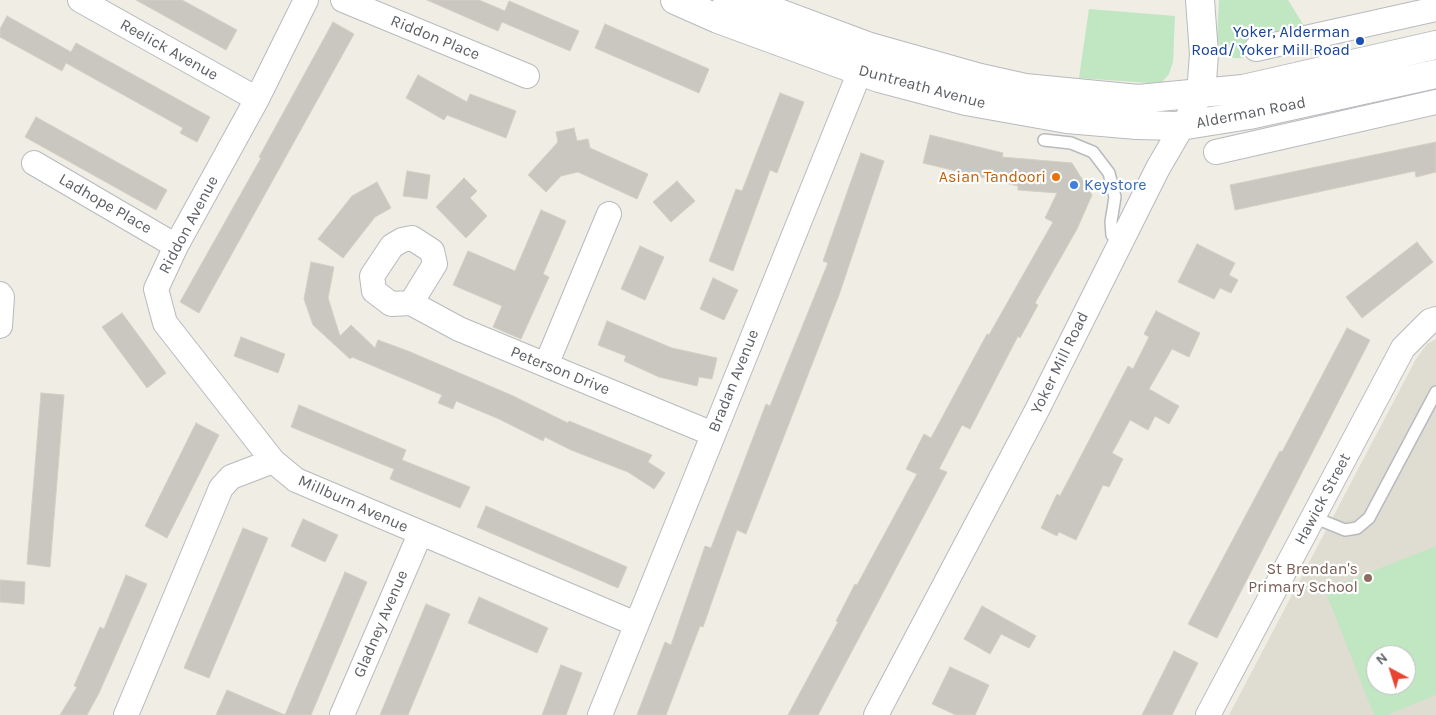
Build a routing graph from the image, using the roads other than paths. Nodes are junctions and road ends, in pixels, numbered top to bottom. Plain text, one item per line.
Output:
1 (80, 0) edge
2 (306, 0) edge
3 (343, 0) edge
4 (675, 0) edge
5 (744, 0) edge
6 (1200, 0) edge
7 (722, 9) edge
8 (1436, 9) edge
9 (1436, 45) edge
10 (1256, 49) dead end
11 (865, 59) junction
12 (1436, 74) edge
13 (527, 76) dead end
14 (1201, 94) junction
15 (257, 99) junction
16 (1321, 99) junction
17 (1436, 102) edge
18 (1180, 126) junction
19 (1326, 126) junction
20 (1044, 140) dead end
21 (1216, 152) dead end
22 (34, 163) dead end
23 (609, 214) dead end
24 (1120, 242) junction
25 (176, 246) junction
26 (0, 294) edge
27 (411, 303) dead end
28 (1436, 319) edge
29 (0, 326) edge
30 (546, 365) junction
31 (1436, 392) edge
32 (713, 434) junction
33 (273, 461) junction
34 (1313, 517) junction
35 (420, 534) junction
36 (636, 624) junction
37 (134, 713) edge
38 (342, 715) edge
39 (600, 715) edge
40 (876, 715) edge
41 (1208, 715) edge

1 - 15 street, Reelick Avenue
2 - 15 street, Riddon Avenue
3 - 13 street, Riddon Place
4 - 7 street, Duntreath Avenue
5 - 11 street, Duntreath Avenue
6 - 14 street, Yoker Mill Road
7 - 11 street, Duntreath Avenue
8 - 10 street
9 - 14 street, Alderman Road
11 - 14 street, Duntreath Avenue
11 - 18 street, Duntreath Avenue
11 - 32 street, Bradan Avenue
12 - 16 street, Alderman Road
14 - 18 street, Yoker Mill Road
15 - 25 street, Riddon Avenue
16 - 18 street, Alderman Road
16 - 19 street, Alderman Road
17 - 19 street, Alderman Road
18 - 24 street, Yoker Mill Road
19 - 21 street, Alderman Road
20 - 24 lane
22 - 25 street, Ladhope Place
23 - 30 street
24 - 40 street, Yoker Mill Road
25 - 33 street, Riddon Avenue
26 - 29 street
27 - 30 street, Peterson Drive
28 - 34 street, Hawick Street
30 - 32 street, Peterson Drive
31 - 34 lane
32 - 36 street, Bradan Avenue
33 - 35 street, Millburn Avenue
33 - 37 street
34 - 41 street, Hawick Street
35 - 36 street, Millburn Avenue
35 - 38 street, Gladney Avenue
36 - 39 street, Bradan Avenue

